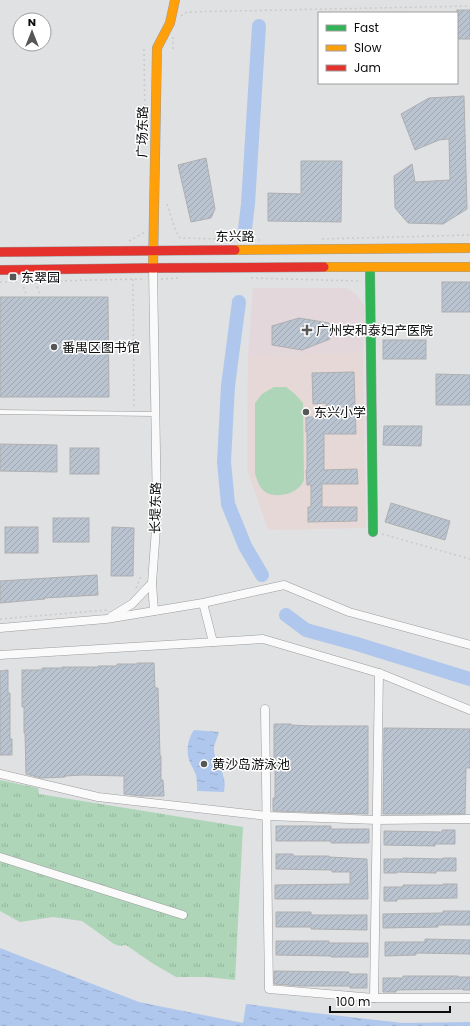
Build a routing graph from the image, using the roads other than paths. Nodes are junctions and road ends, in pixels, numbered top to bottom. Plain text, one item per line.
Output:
1 (176, 0) edge
2 (470, 248) edge
3 (154, 250) junction
4 (0, 252) edge
5 (154, 268) junction
6 (370, 268) junction
7 (470, 268) edge
8 (0, 270) edge
9 (0, 412) edge
10 (156, 414) junction
11 (373, 532) road end
12 (152, 583) junction
13 (202, 604) junction
14 (154, 611) junction
15 (106, 619) junction
16 (0, 628) edge
17 (213, 642) junction
18 (470, 645) edge
19 (0, 655) edge
20 (379, 673) junction
21 (265, 709) dead end
22 (470, 710) edge
23 (0, 774) edge
24 (267, 816) junction
25 (377, 820) junction
26 (470, 820) edge
27 (0, 857) edge
28 (183, 915) dead end
29 (374, 998) junction
30 (470, 998) edge

1 - 3 main road, 广场东路
2 - 3 main road, 东兴路
3 - 4 main road, 东兴路
3 - 5 main road, 广场东路
5 - 6 main road
5 - 8 main road
5 - 10 street, 长堤东路
6 - 7 main road
6 - 11 main road
9 - 10 lane
10 - 12 street, 长堤东路
12 - 14 street, 长堤东路
12 - 15 street
13 - 14 street
13 - 17 street
13 - 18 street
14 - 15 street
15 - 16 street
17 - 19 street
17 - 20 street
20 - 22 street
20 - 25 street
21 - 24 street
23 - 24 street
24 - 25 street
24 - 29 street
25 - 26 street
25 - 29 street
27 - 28 street
29 - 30 street

